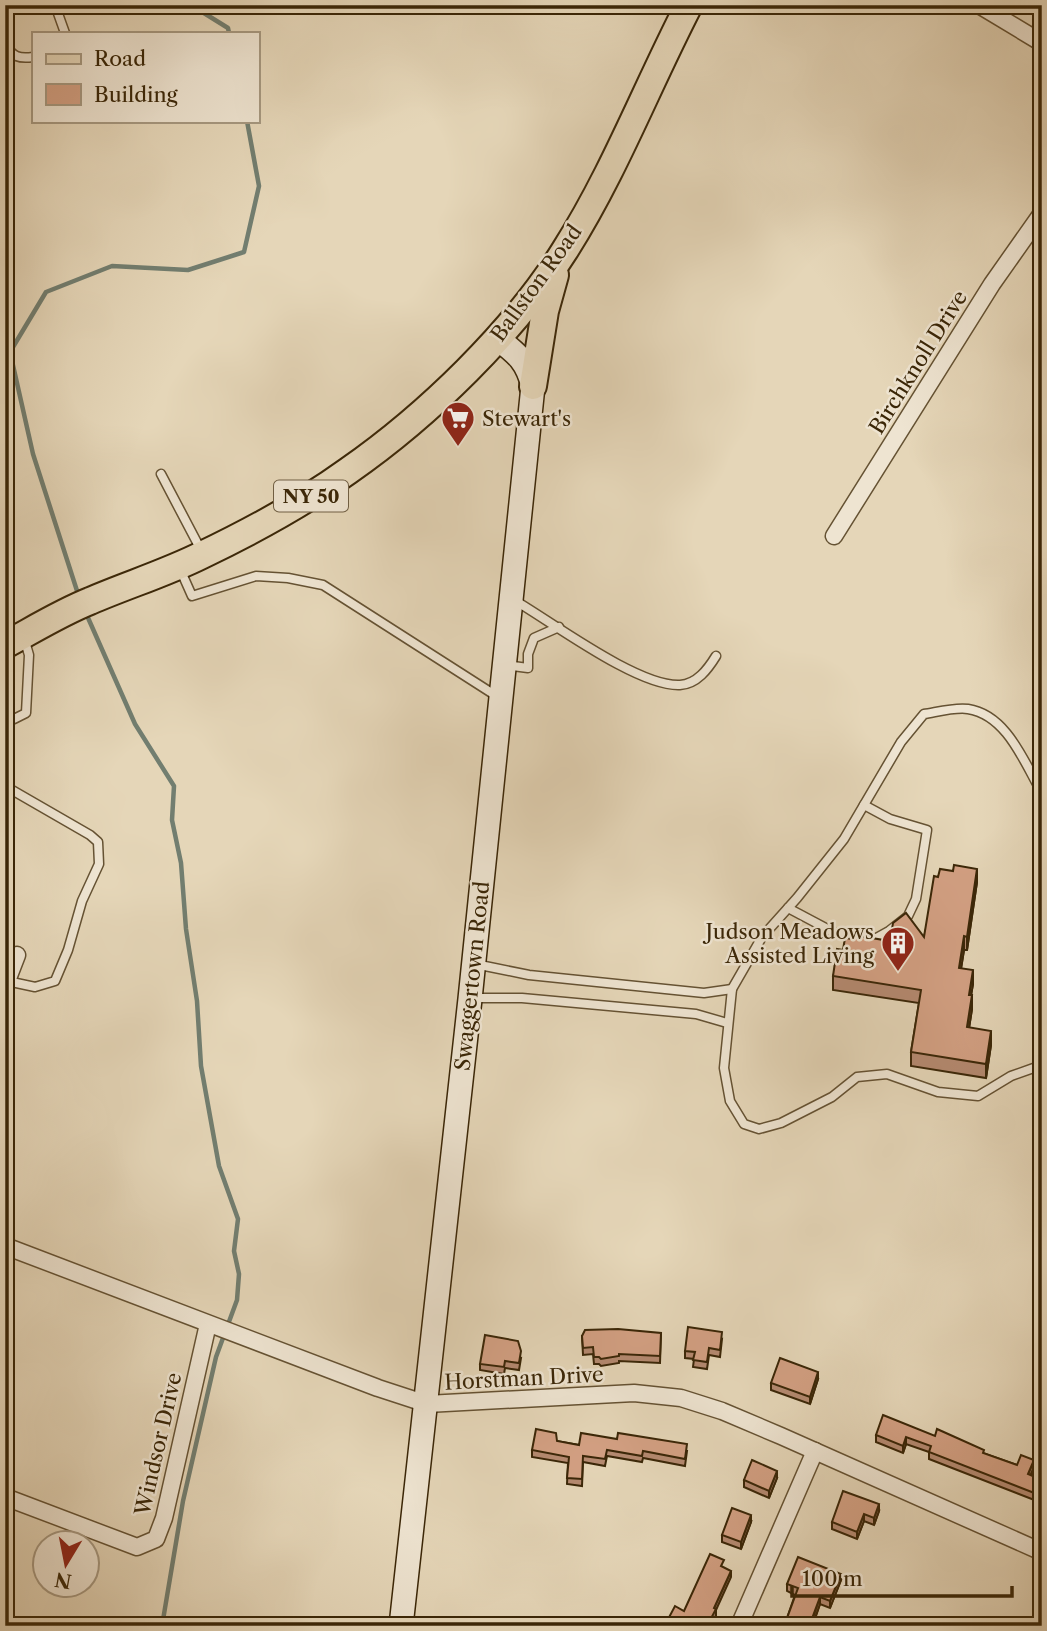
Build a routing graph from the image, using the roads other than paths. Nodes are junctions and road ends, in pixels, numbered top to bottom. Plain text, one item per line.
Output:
1 (55, 5) edge
2 (689, 5) edge
3 (979, 5) edge
4 (65, 32) edge
5 (1042, 43) edge
6 (5, 44) edge
7 (32, 57) edge
8 (1042, 213) edge
9 (565, 250) junction
10 (498, 339) junction
11 (533, 386) junction
12 (161, 474) dead end
13 (834, 536) dead end
14 (204, 554) junction
15 (178, 566) junction
16 (511, 598) junction
17 (559, 627) junction
18 (14, 640) edge
19 (716, 656) dead end
20 (504, 665) junction
21 (501, 699) junction
22 (10, 719) edge
23 (5, 786) edge
24 (1042, 793) edge
25 (864, 805) junction
26 (788, 908) junction
27 (17, 955) dead end
28 (474, 963) junction
29 (6, 984) edge
30 (733, 989) junction
31 (470, 999) junction
32 (727, 1023) junction
33 (1042, 1065) edge
34 (5, 1246) edge
35 (208, 1324) junction
36 (427, 1404) junction
37 (815, 1451) junction
38 (5, 1497) edge
39 (1042, 1552) edge
40 (401, 1626) edge
41 (739, 1626) edge

1 - 4 lane
2 - 9 main road, Ballston Road / NY 50
3 - 5 street
6 - 7 lane
8 - 13 street, Birchknoll Drive
9 - 10 main road, Ballston Road / NY 50
9 - 11 main road
10 - 11 street
10 - 14 main road, Ballston Road / NY 50
11 - 16 street, Swaggertown Road
12 - 14 lane
14 - 15 main road, Ballston Road / NY 50
15 - 18 main road, Ballston Road / NY 50
15 - 21 lane
16 - 17 lane
16 - 20 street, Swaggertown Road
17 - 19 lane
17 - 20 lane
18 - 22 lane
20 - 21 street, Swaggertown Road
21 - 28 street, Swaggertown Road
23 - 29 lane
24 - 25 lane
25 - 26 lane
25 - 26 lane
26 - 30 lane
27 - 29 street
28 - 30 lane
28 - 31 street, Swaggertown Road
30 - 32 lane
31 - 32 lane
31 - 36 street, Swaggertown Road
32 - 33 lane
34 - 35 street, Horstman Drive
35 - 36 street, Horstman Drive
35 - 38 street, Windsor Drive
36 - 37 street, Horstman Drive
36 - 40 street, Swaggertown Road
37 - 39 street, Horstman Drive
37 - 41 street

